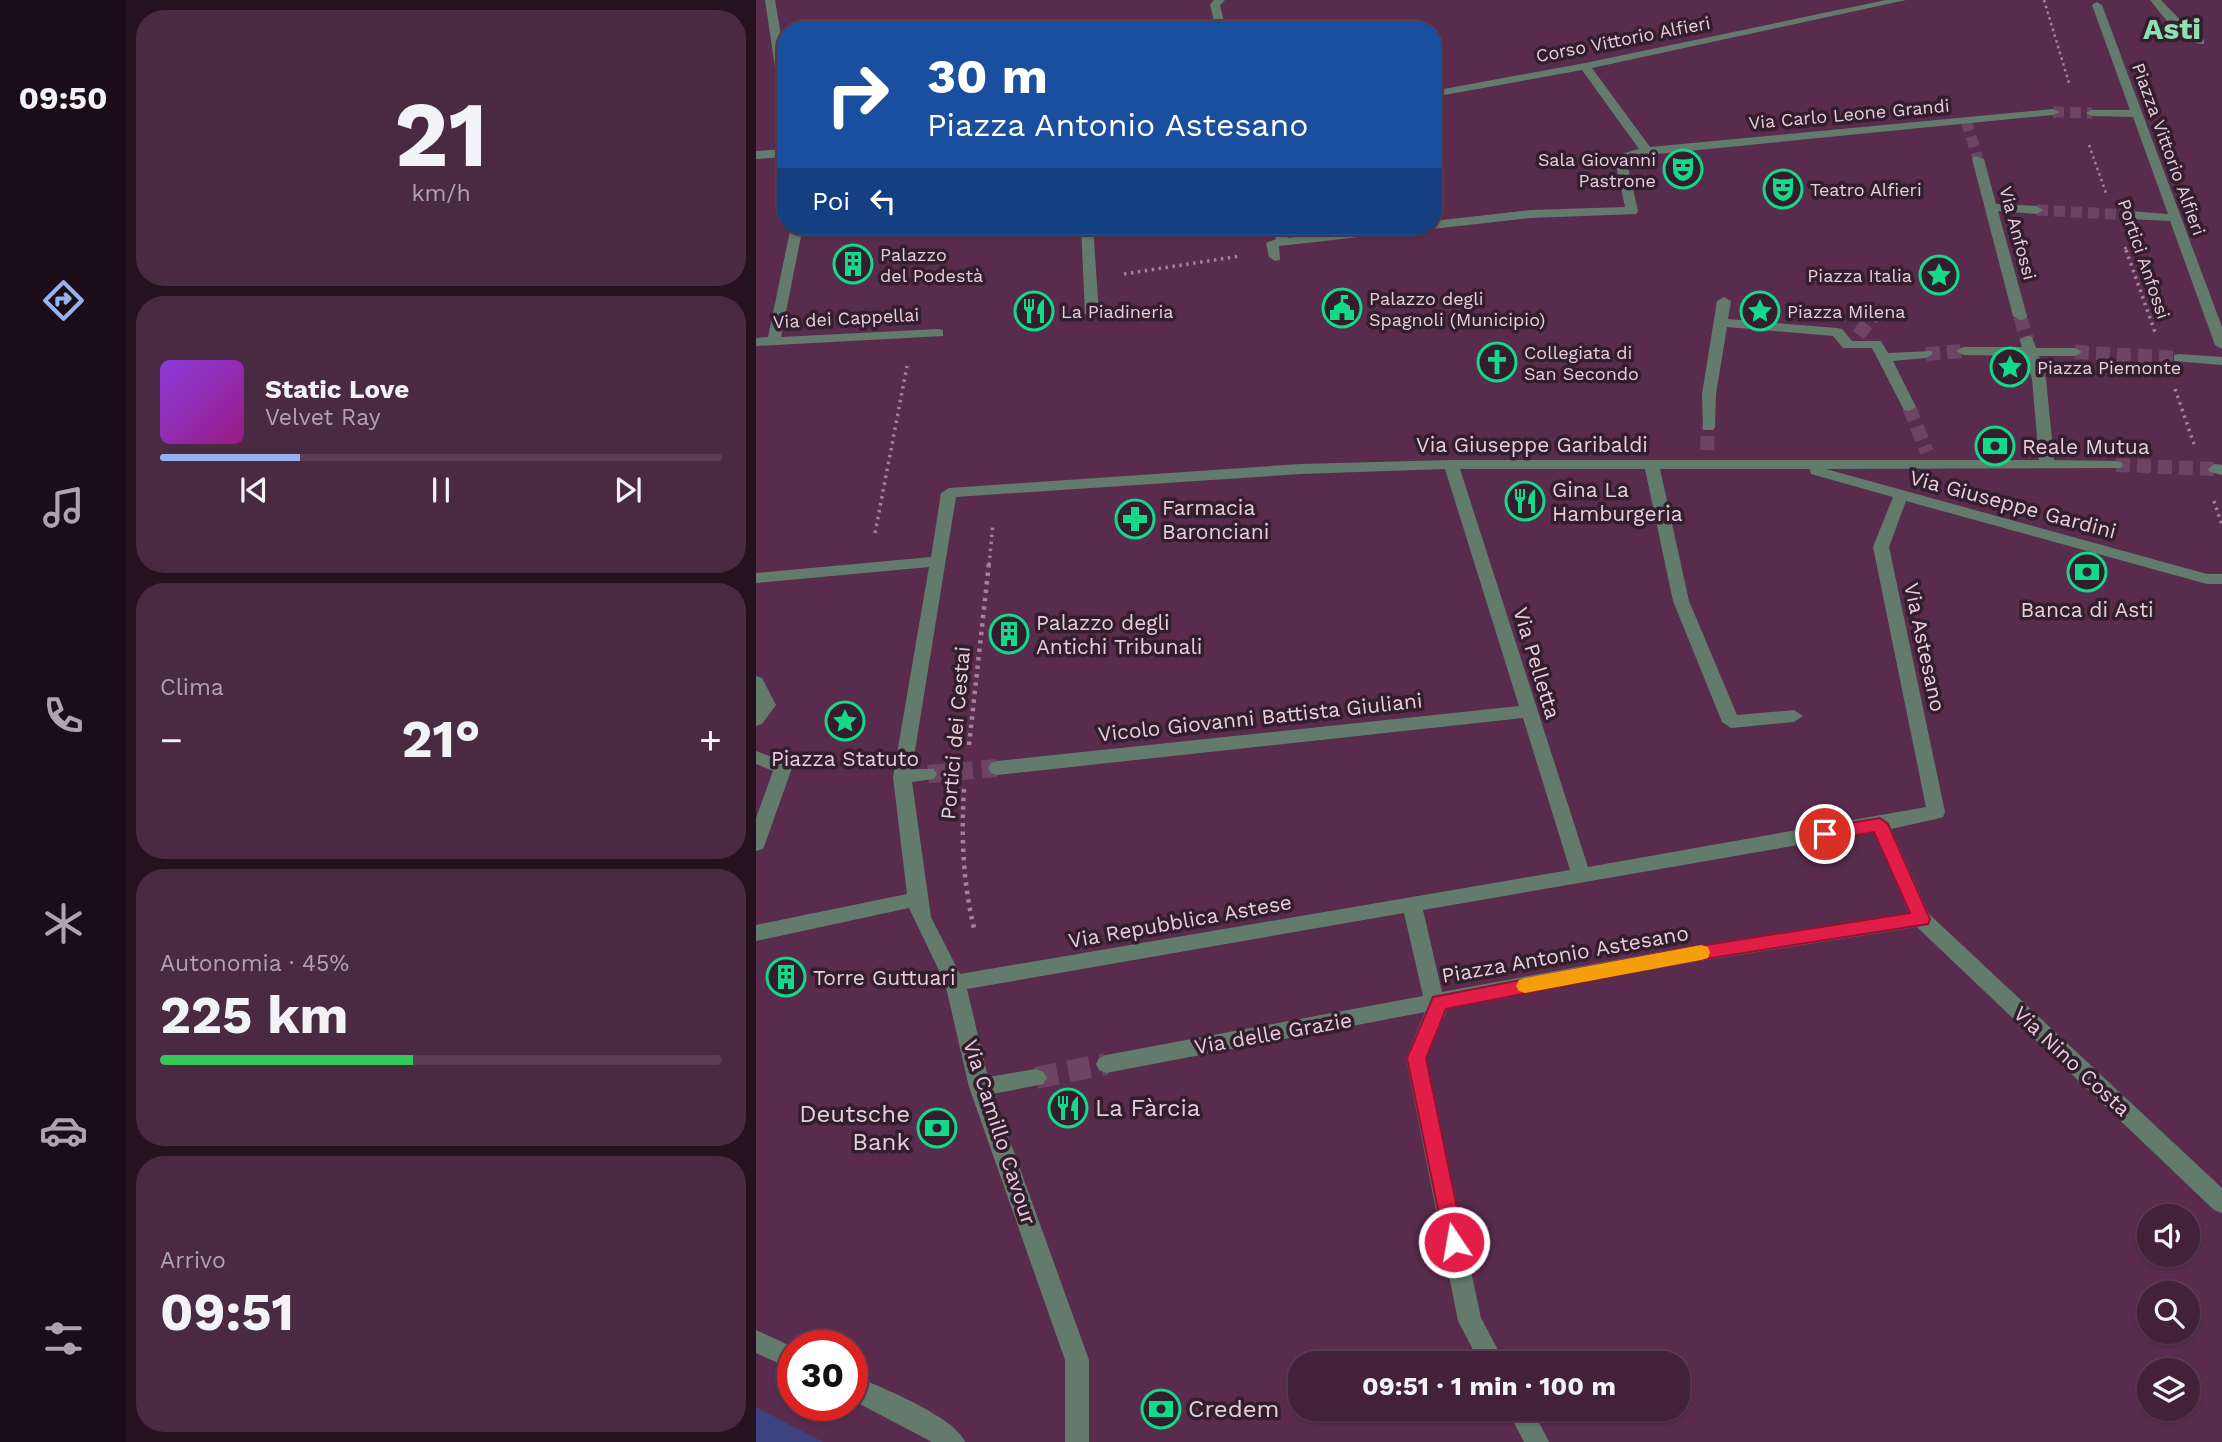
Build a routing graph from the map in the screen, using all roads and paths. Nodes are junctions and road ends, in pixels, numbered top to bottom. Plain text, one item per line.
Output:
1 (770, 0) edge
2 (1220, 0) edge
3 (1901, 0) edge
4 (2045, 0) edge
5 (2109, 0) edge
6 (2155, 0) edge
7 (2096, 2) edge
8 (1219, 21) edge
9 (2200, 42) dead end
10 (777, 47) edge
11 (1585, 65) junction
12 (2070, 85) dead end
13 (1442, 92) edge
14 (2053, 112) tunnel mouth
15 (2092, 113) tunnel mouth
16 (2137, 114) junction
17 (2087, 138) dead end
18 (1647, 151) junction
19 (777, 154) edge
20 (756, 155) edge
21 (1978, 159) tunnel mouth
22 (2109, 202) dead end
23 (1993, 208) junction
24 (2037, 210) tunnel mouth
25 (2129, 215) tunnel mouth
26 (2175, 218) junction
27 (1442, 224) edge
28 (795, 235) edge
29 (1088, 235) edge
30 (1280, 235) edge
31 (1345, 235) edge
32 (2122, 239) dead end
33 (1284, 242) junction
34 (1243, 256) dead end
35 (1275, 257) dead end
36 (1122, 274) dead end
37 (1724, 301) dead end
38 (1092, 314) dead end
39 (2020, 316) tunnel mouth
40 (1722, 323) junction
41 (938, 333) dead end
42 (774, 340) junction
43 (756, 342) edge
44 (2222, 345) edge
45 (2033, 347) junction
46 (2160, 347) dead end
47 (1963, 351) tunnel mouth
48 (2075, 352) tunnel mouth
49 (1926, 354) tunnel mouth
50 (1884, 357) junction
51 (2179, 358) tunnel mouth
52 (2222, 361) edge
53 (908, 365) dead end
54 (2173, 382) dead end
55 (1909, 407) tunnel mouth
56 (1708, 427) tunnel mouth
57 (2198, 456) dead end
58 (1451, 464) junction
59 (2047, 464) junction
60 (1652, 465) junction
61 (1794, 465) junction
62 (2116, 465) tunnel mouth
63 (2210, 491) dead end
64 (949, 493) joint
65 (1901, 495) junction
66 (994, 517) dead end
67 (2222, 525) edge
68 (875, 536) dead end
69 (938, 561) junction
70 (756, 578) edge
71 (2222, 579) edge
72 (756, 682) edge
73 (1528, 711) junction
74 (1794, 716) dead end
75 (756, 720) edge
76 (756, 757) edge
77 (967, 758) dead end
78 (997, 768) tunnel mouth
79 (928, 774) tunnel mouth
80 (902, 777) junction
81 (965, 779) dead end
82 (1880, 824) junction
83 (756, 844) edge
84 (1581, 875) junction
85 (917, 899) junction
86 (1412, 904) junction
87 (1922, 919) junction
88 (756, 933) edge
89 (978, 942) dead end
90 (955, 983) junction
91 (1440, 1002) junction
92 (1106, 1064) tunnel mouth
93 (1036, 1078) tunnel mouth
94 (980, 1087) junction
95 (2222, 1203) edge
96 (756, 1341) edge
97 (777, 1351) edge
98 (1486, 1351) edge
99 (868, 1395) edge
100 (1526, 1421) edge
101 (953, 1442) edge
102 (1077, 1442) edge
103 (1537, 1442) edge

1 - 10 street
2 - 8 street
3 - 11 street, Corso Vittorio Alfieri
4 - 12 path
5 - 7 street, Piazza Vittorio Alfieri
6 - 9 street
7 - 16 street, Piazza Vittorio Alfieri
11 - 13 street, Corso Vittorio Alfieri
11 - 18 street
14 - 18 street, Via Carlo Leone Grandi
15 - 16 street
16 - 26 street, Piazza Vittorio Alfieri
17 - 22 path, Portici Anfossi
18 - 27 street, Via Carlo Leone Grandi
19 - 20 street
21 - 23 street, Via Anfossi
23 - 24 street
23 - 39 street, Via Anfossi
25 - 26 street
26 - 44 street, Piazza Vittorio Alfieri
28 - 42 street
29 - 38 street
30 - 33 street
31 - 33 street
32 - 46 path, Portici Anfossi
33 - 35 street
34 - 36 path
37 - 40 street
40 - 50 street
40 - 56 street
41 - 42 street, Via dei Cappellai
42 - 43 street, Via dei Cappellai
45 - 47 street
45 - 48 street
45 - 59 street
49 - 50 street
50 - 55 street
51 - 52 street
53 - 68 path
54 - 57 path
58 - 60 street, Via Giuseppe Garibaldi
58 - 64 street, Via Giuseppe Garibaldi
58 - 73 street, Via Pelletta
59 - 61 street, Via Giuseppe Garibaldi
59 - 62 street, Via Giuseppe Garibaldi
60 - 61 street, Via Giuseppe Garibaldi
60 - 74 street
61 - 65 street, Via Giuseppe Gardini
63 - 67 path
64 - 69 street, Via Camillo Cavour
65 - 71 street, Via Giuseppe Gardini
65 - 82 street, Via Astesano
66 - 77 path, Portici dei Cestai
69 - 70 street
69 - 80 street, Via Camillo Cavour
72 - 75 street
73 - 78 street, Vicolo Giovanni Battista Giuliani
73 - 84 street, Via Pelletta
76 - 83 street
79 - 80 street
80 - 85 street, Via Camillo Cavour
81 - 89 path, Portici dei Cestai
82 - 84 street
82 - 87 street
84 - 86 street
85 - 88 street
85 - 90 street, Via Camillo Cavour
86 - 90 street, Via Repubblica Astese
86 - 91 street, Piazza Antonio Astesano
87 - 91 street, Piazza Antonio Astesano
87 - 95 street, Via Nino Costa
90 - 94 street, Via Camillo Cavour
91 - 92 street, Via delle Grazie
91 - 98 street
93 - 94 street
94 - 102 street, Via Camillo Cavour
96 - 97 street
99 - 101 street
100 - 103 street

